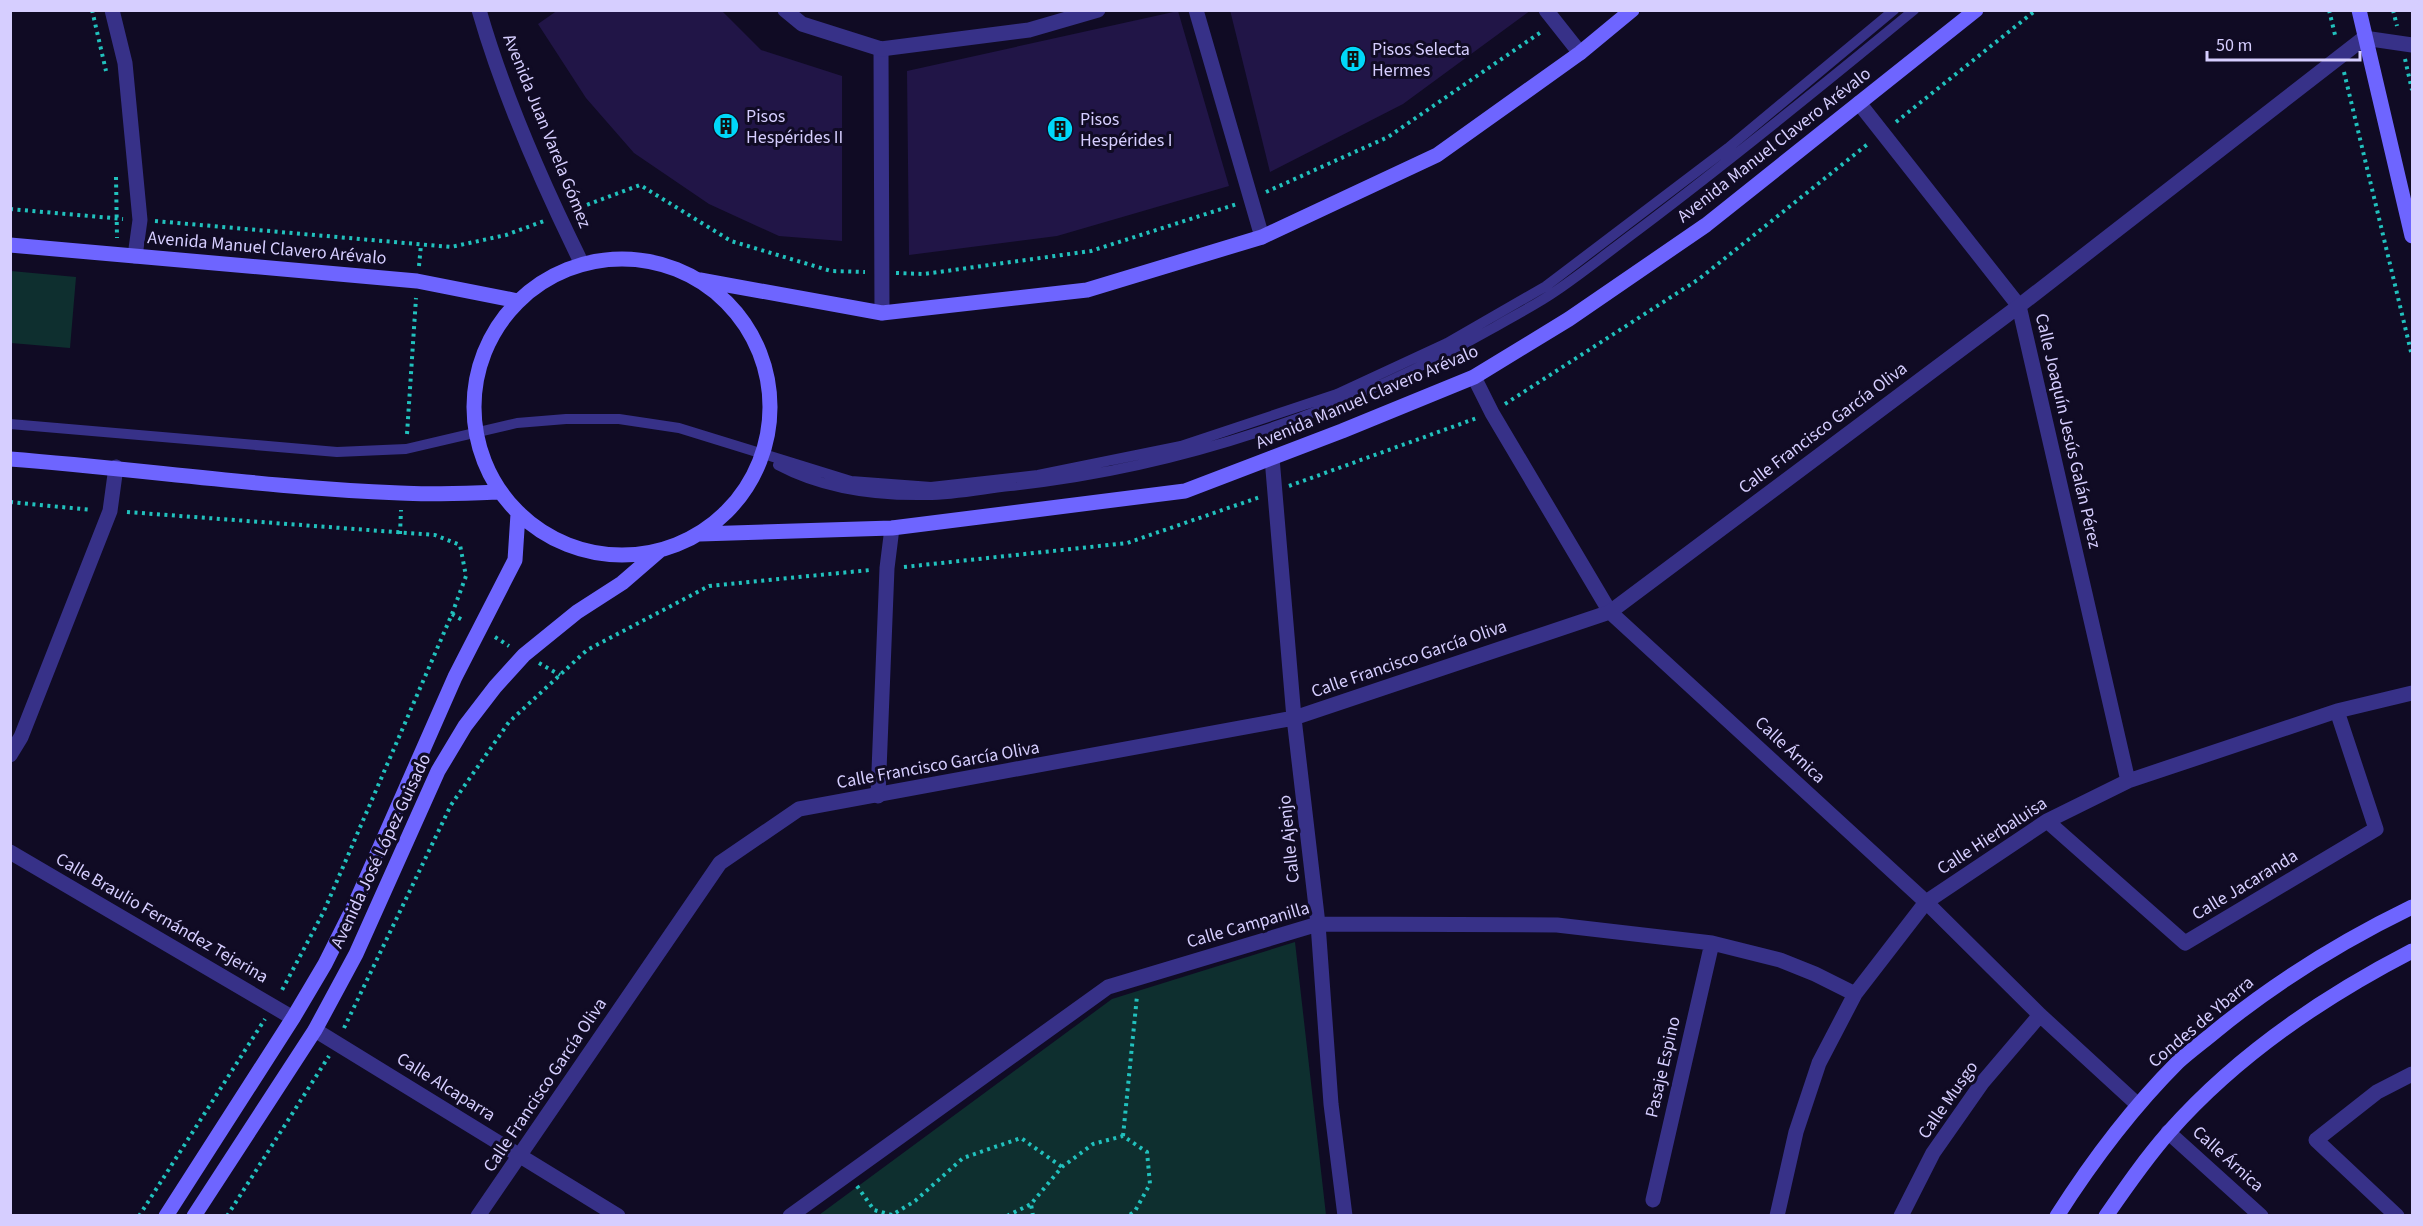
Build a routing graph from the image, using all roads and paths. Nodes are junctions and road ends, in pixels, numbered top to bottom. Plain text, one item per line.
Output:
1 (92, 10) edge
2 (112, 10) edge
3 (479, 10) edge
4 (784, 10) edge
5 (1098, 10) edge
6 (1196, 10) edge
7 (1632, 10) edge
8 (1894, 10) edge
9 (1914, 10) edge
10 (1976, 10) edge
11 (2036, 10) edge
12 (2329, 10) edge
13 (2359, 10) edge
14 (1551, 16) edge
15 (2364, 38) junction
16 (2412, 45) edge
17 (881, 49) junction
18 (1580, 53) junction
19 (2340, 56) junction
20 (107, 75) dead end
21 (1859, 103) junction
22 (1882, 133) junction
23 (116, 174) dead end
24 (1251, 198) junction
25 (10, 208) edge
26 (558, 215) junction
27 (118, 218) junction
28 (140, 220) junction
29 (2412, 236) edge
30 (1262, 237) junction
31 (10, 245) edge
32 (421, 245) junction
33 (116, 254) junction
34 (135, 256) junction
35 (582, 264) junction
36 (882, 272) junction
37 (700, 280) junction
38 (417, 281) junction
39 (518, 301) junction
40 (2019, 306) junction
41 (882, 313) junction
42 (2412, 356) edge
43 (1474, 377) junction
44 (1492, 413) junction
45 (10, 424) edge
46 (475, 432) junction
47 (406, 449) junction
48 (762, 456) junction
49 (1272, 458) junction
50 (10, 459) edge
51 (116, 467) junction
52 (1275, 491) junction
53 (500, 492) junction
54 (402, 494) junction
55 (10, 502) edge
56 (110, 511) junction
57 (518, 513) junction
58 (892, 528) junction
59 (400, 534) junction
60 (700, 534) junction
61 (659, 551) junction
62 (887, 568) junction
63 (1610, 612) junction
64 (452, 614) junction
65 (479, 629) junction
66 (524, 655) junction
67 (560, 675) junction
68 (2412, 693) edge
69 (2337, 711) junction
70 (1294, 718) junction
71 (10, 755) edge
72 (2128, 781) junction
73 (878, 796) junction
74 (2047, 821) junction
75 (10, 852) edge
76 (1926, 902) junction
77 (2412, 907) edge
78 (1318, 924) junction
79 (1712, 943) junction
80 (2412, 951) edge
81 (1139, 978) junction
82 (1855, 994) junction
83 (273, 1006) junction
84 (2040, 1015) junction
85 (293, 1018) junction
86 (315, 1030) junction
87 (337, 1043) junction
88 (2412, 1074) edge
89 (2138, 1105) junction
90 (2169, 1132) junction
91 (1123, 1137) junction
92 (521, 1156) junction
93 (1062, 1167) junction
94 (849, 1173) junction
95 (1653, 1200) dead end
96 (1031, 1204) junction
97 (1135, 1211) junction
98 (2254, 1213) edge
99 (139, 1215) edge
100 (166, 1215) edge
101 (194, 1215) edge
102 (227, 1215) edge
103 (478, 1215) edge
104 (618, 1215) edge
105 (790, 1215) edge
106 (1007, 1215) edge
107 (1034, 1215) edge
108 (1128, 1215) edge
109 (1139, 1215) edge
110 (1345, 1215) edge
111 (1777, 1215) edge
112 (1901, 1215) edge
113 (2057, 1215) edge
114 (2106, 1215) edge
115 (2397, 1215) edge

1 - 20 path
2 - 28 street
3 - 26 street, Avenida Juan Varela Gómez
4 - 17 street
5 - 17 street
6 - 24 street
7 - 18 main road
8 - 48 lane
9 - 48 lane
10 - 21 main road, Avenida Manuel Clavero Arévalo
11 - 22 path
12 - 19 path
13 - 15 main road
14 - 18 street
14 - 24 path
15 - 16 street
15 - 19 street, Calle Francisco García Oliva
15 - 29 main road
17 - 36 street
18 - 30 main road
19 - 40 street, Calle Francisco García Oliva
19 - 42 path
21 - 22 street, Calle Joaquín Jesús Galán Pérez
21 - 43 main road, Avenida Manuel Clavero Arévalo
22 - 40 street, Calle Joaquín Jesús Galán Pérez
22 - 44 path
23 - 27 path
24 - 30 street
24 - 36 path
25 - 27 path
26 - 32 path
26 - 35 street, Avenida Juan Varela Gómez
26 - 36 path
27 - 28 path
27 - 33 path
28 - 32 path
28 - 34 street
30 - 41 main road
31 - 33 main road, Avenida Manuel Clavero Arévalo
32 - 38 path
33 - 34 main road, Avenida Manuel Clavero Arévalo
34 - 38 main road, Avenida Manuel Clavero Arévalo
35 - 37 main road
35 - 39 main road
36 - 41 street
37 - 41 main road
37 - 48 main road
38 - 39 main road, Avenida Manuel Clavero Arévalo
38 - 47 path
39 - 46 main road
40 - 63 street, Calle Francisco García Oliva
40 - 72 street, Calle Joaquín Jesús Galán Pérez
43 - 44 street, Calle Árnica
43 - 49 main road, Avenida Manuel Clavero Arévalo
44 - 52 path
44 - 63 street, Calle Árnica
45 - 47 lane
46 - 47 lane
46 - 48 lane
46 - 53 main road
48 - 60 main road
49 - 52 street, Calle Ajenjo
49 - 58 main road, Avenida Manuel Clavero Arévalo
50 - 51 main road
51 - 54 main road
51 - 56 street
52 - 62 path
52 - 70 street, Calle Ajenjo
53 - 54 main road
53 - 57 main road
54 - 59 path
55 - 56 path
56 - 59 path
56 - 71 street
57 - 61 main road
57 - 65 main road, Avenida José López Guisado
58 - 60 main road, Avenida Manuel Clavero Arévalo
58 - 62 street
59 - 64 path
60 - 61 main road
61 - 66 main road, Avenida José López Guisado
62 - 67 path
62 - 73 street
63 - 70 street, Calle Francisco García Oliva
63 - 76 street, Calle Árnica
64 - 65 path
64 - 83 path
65 - 66 path
65 - 85 main road, Avenida José López Guisado
66 - 67 path
66 - 86 main road, Avenida José López Guisado
67 - 87 path
68 - 69 street, Calle Hierbaluisa
69 - 72 street, Calle Hierbaluisa
69 - 74 street, Calle Jacaranda
70 - 73 street, Calle Francisco García Oliva
70 - 78 street, Calle Ajenjo
72 - 74 street, Calle Hierbaluisa
73 - 92 street, Calle Francisco García Oliva
74 - 76 street, Calle Hierbaluisa
75 - 83 street, Calle Braulio Fernández Tejerina
76 - 82 street, Calle Hierbaluisa
76 - 84 street, Calle Árnica
77 - 89 main road, Condes de Ybarra
78 - 79 street, Calle Campanilla
78 - 81 street, Calle Campanilla
78 - 110 street, Calle Ajenjo
79 - 82 street, Calle Campanilla
79 - 95 street, Pasaje Espino
80 - 90 main road
81 - 91 path
81 - 94 street, Calle Campanilla
82 - 111 street, Calle Hierbaluisa
83 - 85 street, Calle Braulio Fernández Tejerina
83 - 99 path
84 - 89 street, Calle Árnica
84 - 112 street, Calle Musgo
85 - 100 main road, Avenida José López Guisado
86 - 87 street, Calle Alcaparra
86 - 101 main road, Avenida José López Guisado
87 - 92 street, Calle Alcaparra
87 - 102 path
88 - 115 street
89 - 113 main road, Condes de Ybarra
90 - 98 street, Calle Árnica
90 - 114 main road
91 - 93 path
91 - 97 path
92 - 103 street, Calle Francisco García Oliva
92 - 104 street, Calle Alcaparra
93 - 94 path
93 - 96 path
94 - 105 street, Calle Campanilla
96 - 106 path
96 - 107 path
97 - 108 path
97 - 109 path

